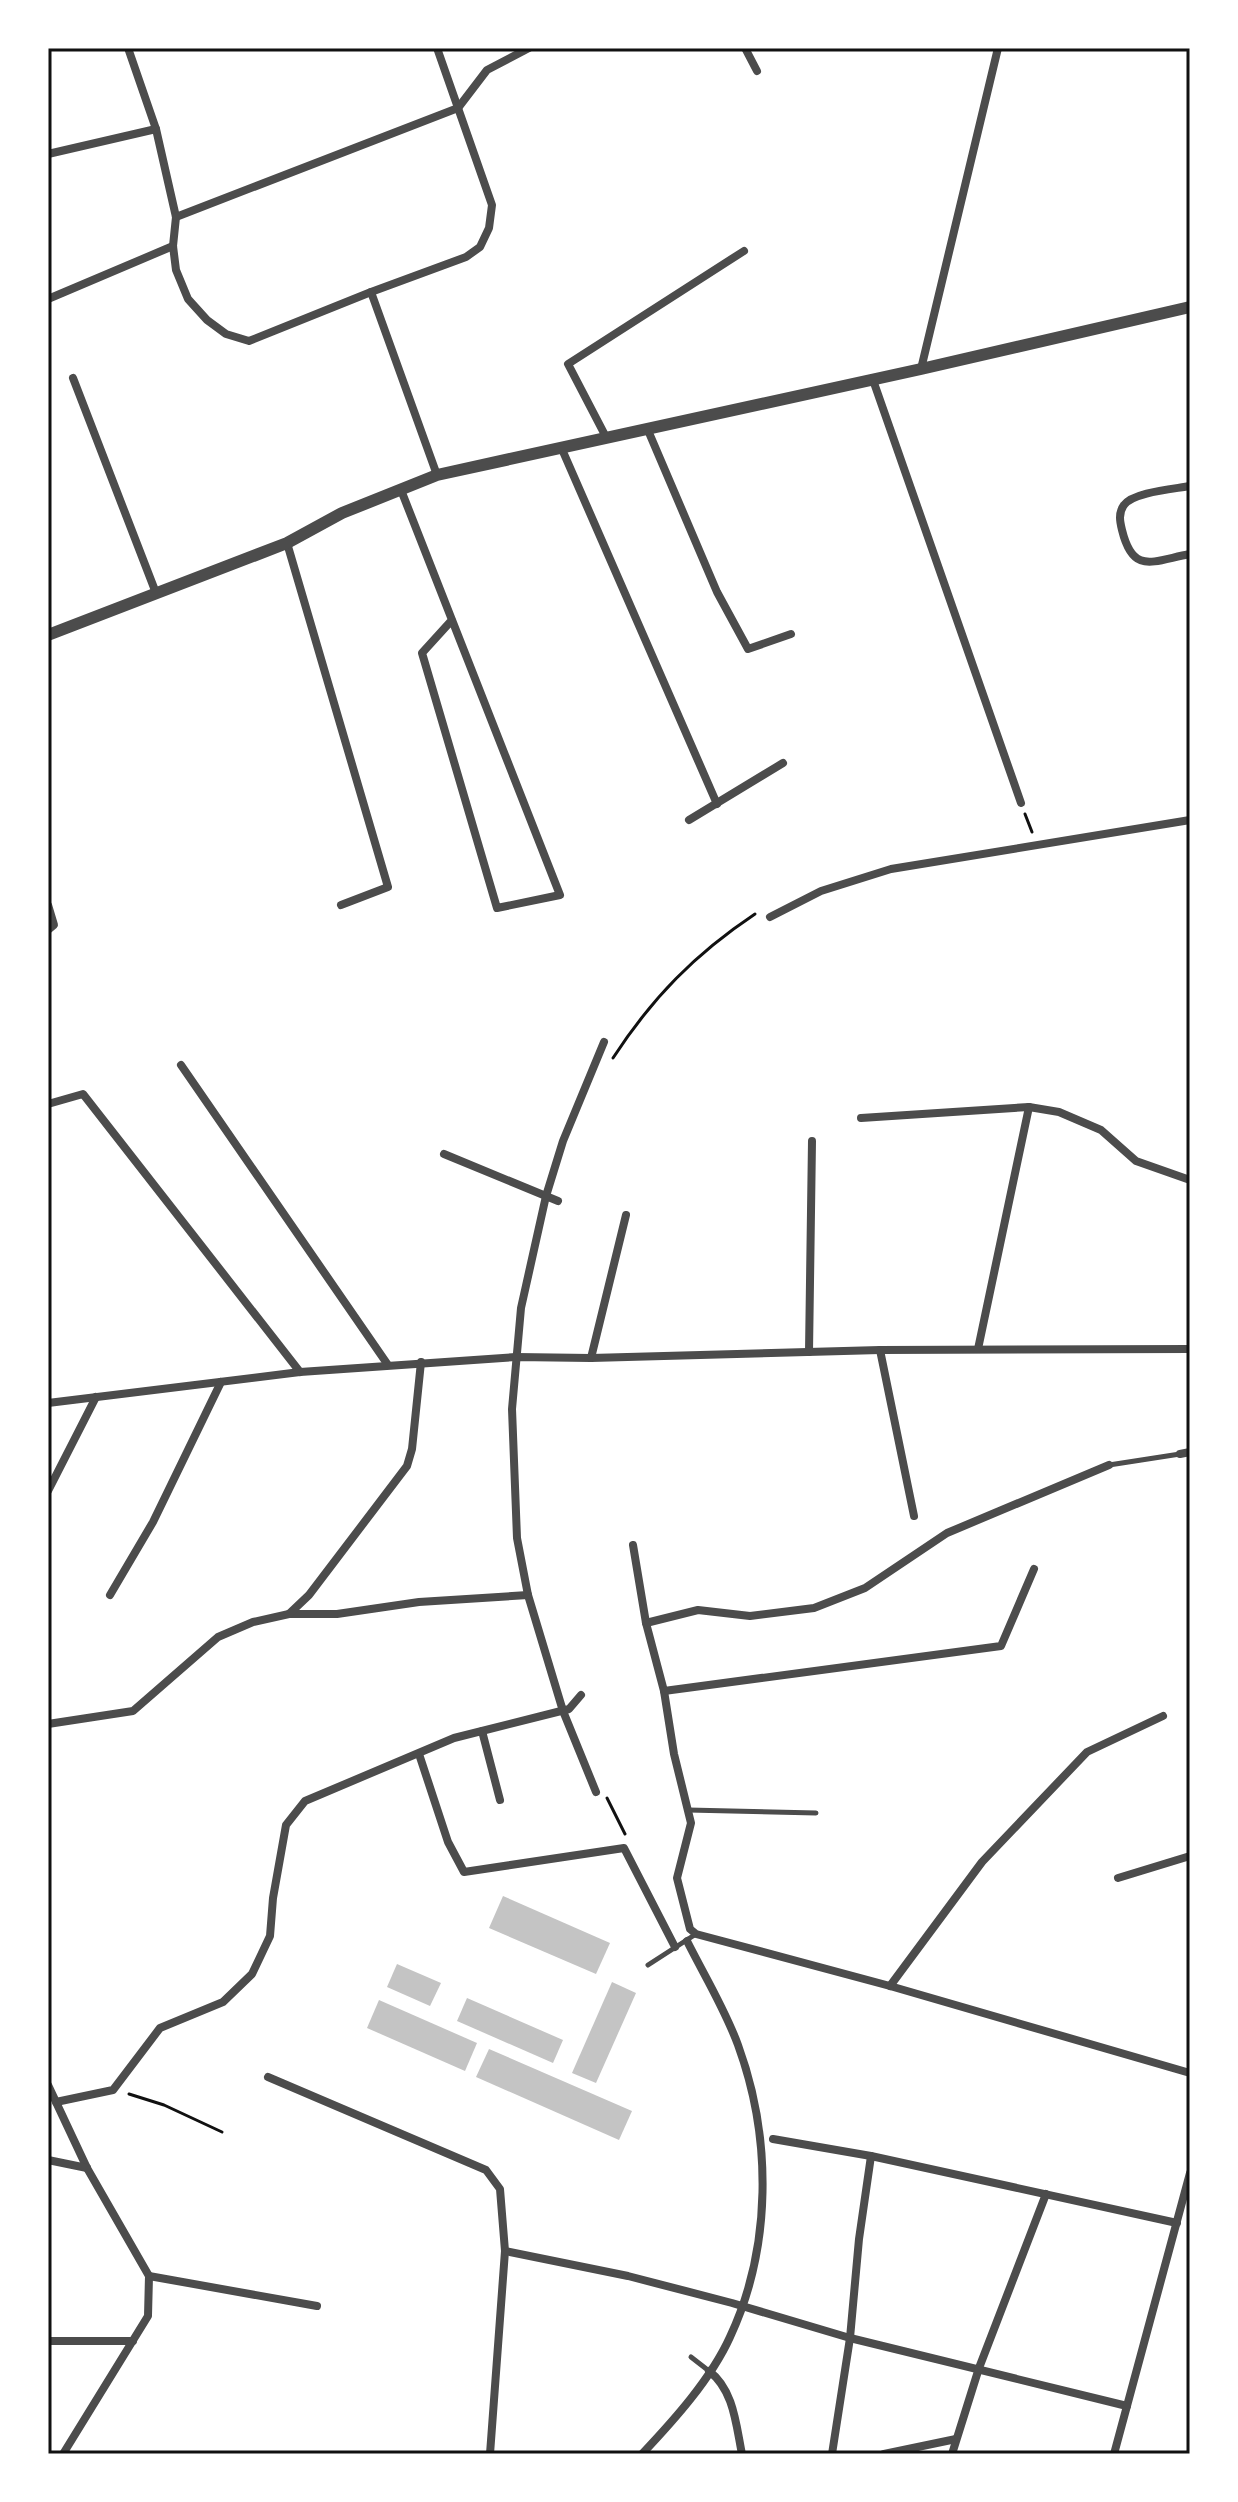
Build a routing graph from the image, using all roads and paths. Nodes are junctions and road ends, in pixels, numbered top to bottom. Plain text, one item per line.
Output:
1 (128, 48) edge
2 (437, 48) edge
3 (529, 48) edge
4 (745, 48) edge
5 (998, 48) edge
6 (757, 71) dead end
7 (458, 108) junction
8 (156, 129) junction
9 (48, 154) edge
10 (176, 217) junction
11 (173, 246) junction
12 (744, 251) dead end
13 (371, 292) junction
14 (48, 299) edge
15 (1190, 307) edge
16 (921, 369) junction
17 (73, 378) dead end
18 (873, 380) junction
19 (647, 428) junction
20 (606, 437) junction
21 (561, 447) junction
22 (437, 475) junction
23 (1190, 486) edge
24 (401, 490) junction
25 (287, 543) junction
26 (1190, 554) edge
27 (156, 593) junction
28 (452, 620) junction
29 (791, 634) dead end
30 (48, 635) edge
31 (783, 763) dead end
32 (1021, 803) joint
33 (717, 804) junction
34 (689, 820) dead end
35 (1190, 820) edge
36 (1032, 832) dead end
37 (48, 905) edge
38 (341, 905) dead end
39 (766, 913) joint
40 (48, 930) edge
41 (604, 1042) dead end
42 (181, 1065) dead end
43 (608, 1067) dead end
44 (48, 1104) edge
45 (1029, 1107) junction
46 (861, 1118) dead end
47 (812, 1141) dead end
48 (444, 1154) dead end
49 (1190, 1180) edge
50 (546, 1196) junction
51 (558, 1201) dead end
52 (626, 1215) dead end
53 (978, 1349) junction
54 (1190, 1349) edge
55 (880, 1350) junction
56 (809, 1352) junction
57 (520, 1357) junction
58 (591, 1358) junction
59 (421, 1362) junction
60 (388, 1365) junction
61 (300, 1372) junction
62 (221, 1382) junction
63 (96, 1397) junction
64 (48, 1403) edge
65 (1185, 1453) edge
66 (1109, 1465) joint
67 (48, 1491) edge
68 (914, 1516) dead end
69 (633, 1545) dead end
70 (1034, 1569) dead end
71 (110, 1595) dead end
72 (528, 1595) junction
73 (289, 1614) junction
74 (646, 1623) junction
75 (664, 1691) junction
76 (581, 1695) dead end
77 (563, 1711) junction
78 (1163, 1716) dead end
79 (48, 1724) edge
80 (482, 1731) junction
81 (419, 1754) junction
82 (596, 1792) dead end
83 (606, 1796) dead end
84 (500, 1800) dead end
85 (687, 1810) junction
86 (816, 1813) dead end
87 (630, 1846) dead end
88 (1190, 1856) edge
89 (1118, 1878) dead end
90 (696, 1934) junction
91 (687, 1941) junction
92 (675, 1947) junction
93 (648, 1965) dead end
94 (890, 1986) junction
95 (1190, 2073) edge
96 (268, 2077) dead end
97 (48, 2085) edge
98 (113, 2090) junction
99 (56, 2102) junction
100 (222, 2132) dead end
101 (773, 2139) dead end
102 (871, 2156) junction
103 (48, 2160) edge
104 (87, 2168) junction
105 (1190, 2173) edge
106 (1046, 2194) junction
107 (1177, 2223) junction
108 (505, 2251) junction
109 (149, 2276) junction
110 (317, 2306) dead end
111 (742, 2306) junction
112 (850, 2338) junction
113 (48, 2341) edge
114 (133, 2341) junction
115 (691, 2357) dead end
116 (979, 2368) junction
117 (709, 2371) junction
118 (1127, 2406) junction
119 (956, 2439) junction
120 (63, 2454) edge
121 (490, 2454) edge
122 (642, 2454) edge
123 (742, 2454) edge
124 (832, 2454) edge
125 (884, 2454) edge
126 (952, 2454) edge
127 (1114, 2454) edge

1 - 8 street
2 - 7 street
3 - 7 street
4 - 6 street
5 - 16 street
7 - 10 street
7 - 13 street
8 - 9 street
8 - 10 street
10 - 11 street
11 - 13 street
11 - 14 street
12 - 20 street
13 - 22 street
15 - 16 street
16 - 18 street
17 - 27 street
18 - 19 street
18 - 32 street
19 - 20 street
19 - 29 street
20 - 21 street
21 - 22 street
21 - 33 street
22 - 24 street
23 - 26 street
24 - 25 street
24 - 28 street
25 - 27 street
25 - 38 street
27 - 30 street
28 - 28 street
31 - 33 street
32 - 36 path
33 - 34 street
35 - 39 street
37 - 40 street
39 - 43 path
41 - 50 street
42 - 60 street
44 - 61 street
45 - 46 street
45 - 49 street
45 - 53 street
47 - 56 street
48 - 50 street
50 - 51 street
50 - 57 street
52 - 58 street
53 - 54 street
53 - 55 street
55 - 56 street
55 - 68 street
56 - 58 street
57 - 58 street
57 - 59 street
57 - 72 street
59 - 60 street
59 - 73 street
60 - 61 street
61 - 62 street
62 - 63 street
62 - 71 street
63 - 64 street
63 - 67 street
65 - 66 lane
66 - 74 street
69 - 74 street
70 - 75 street
72 - 73 street
72 - 77 street
73 - 79 street
74 - 75 street
75 - 85 street
76 - 77 street
77 - 80 street
77 - 82 street
78 - 94 street
80 - 81 street
80 - 84 street
81 - 92 street
81 - 98 street
83 - 87 path
85 - 86 lane
85 - 90 street
88 - 89 street
90 - 91 lane
90 - 94 street
91 - 92 lane
91 - 111 street
92 - 93 lane
94 - 95 street
96 - 108 street
97 - 99 street
98 - 99 street
98 - 100 path
99 - 104 street
101 - 102 street
102 - 106 street
102 - 112 street
103 - 104 street
104 - 109 street
105 - 107 street
106 - 107 street
106 - 116 street
107 - 118 street
108 - 111 street
108 - 121 street
109 - 110 street
109 - 114 street
111 - 112 street
111 - 117 street
112 - 116 street
112 - 124 street
113 - 114 street
114 - 120 street
115 - 117 lane
116 - 118 street
116 - 119 street
117 - 122 street
117 - 123 street
118 - 127 street
119 - 125 street
119 - 126 street

